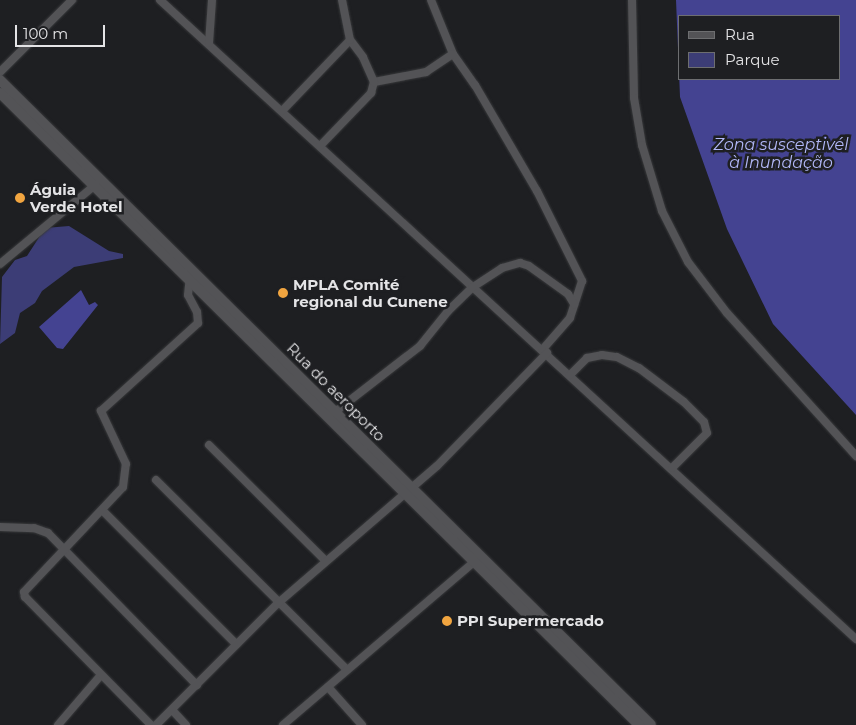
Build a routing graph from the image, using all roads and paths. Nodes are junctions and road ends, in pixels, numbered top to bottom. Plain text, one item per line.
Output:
1 (72, 0) edge
2 (160, 0) edge
3 (212, 0) edge
4 (342, 0) edge
5 (431, 0) edge
6 (632, 0) edge
7 (350, 40) junction
8 (209, 43) junction
9 (453, 54) junction
10 (0, 72) edge
11 (0, 80) edge
12 (374, 82) junction
13 (0, 92) edge
14 (282, 112) junction
15 (320, 146) junction
16 (94, 186) junction
17 (0, 264) edge
18 (191, 276) junction
19 (473, 287) junction
20 (574, 304) junction
21 (545, 351) junction
22 (570, 375) junction
23 (335, 412) junction
24 (209, 445) dead end
25 (856, 456) edge
26 (672, 468) junction
27 (156, 480) dead end
28 (408, 489) junction
29 (102, 510) junction
30 (0, 527) edge
31 (64, 549) junction
32 (325, 560) junction
33 (475, 561) junction
34 (277, 604) junction
35 (856, 639) edge
36 (236, 644) junction
37 (347, 670) junction
38 (101, 675) junction
39 (196, 685) junction
40 (328, 687) junction
41 (172, 711) junction
42 (58, 725) edge
43 (151, 725) edge
44 (156, 725) edge
45 (186, 725) edge
46 (283, 725) edge
47 (362, 725) edge
48 (640, 725) edge
49 (651, 725) edge

1 - 10 street
2 - 8 street
3 - 8 street
4 - 7 street
5 - 9 street
6 - 25 street
7 - 12 street
7 - 14 street
8 - 14 street
9 - 12 street
9 - 20 street
11 - 18 main road, Rua do aeroporto
12 - 15 street
13 - 16 main road, Rua do aeroporto
14 - 15 street
15 - 19 street
16 - 17 street
16 - 18 main road, Rua do aeroporto
18 - 23 main road, Rua do aeroporto
18 - 28 main road, Rua do aeroporto
18 - 29 street
19 - 20 street
19 - 21 street
19 - 23 street
20 - 21 street
21 - 22 street
21 - 28 street
22 - 26 street
22 - 26 street
23 - 28 main road, Rua do aeroporto
24 - 32 street
26 - 35 street
27 - 34 street
28 - 32 street
28 - 33 main road, Rua do aeroporto
28 - 49 main road, Rua do aeroporto
29 - 31 street
29 - 36 street
30 - 31 street
31 - 38 street
31 - 39 street
32 - 34 street
33 - 37 street
33 - 48 main road, Rua do aeroporto
34 - 36 street
34 - 37 street
36 - 39 street
37 - 40 street
38 - 42 street
38 - 43 street
39 - 41 street
40 - 46 street
40 - 47 street
41 - 44 street
41 - 45 street

